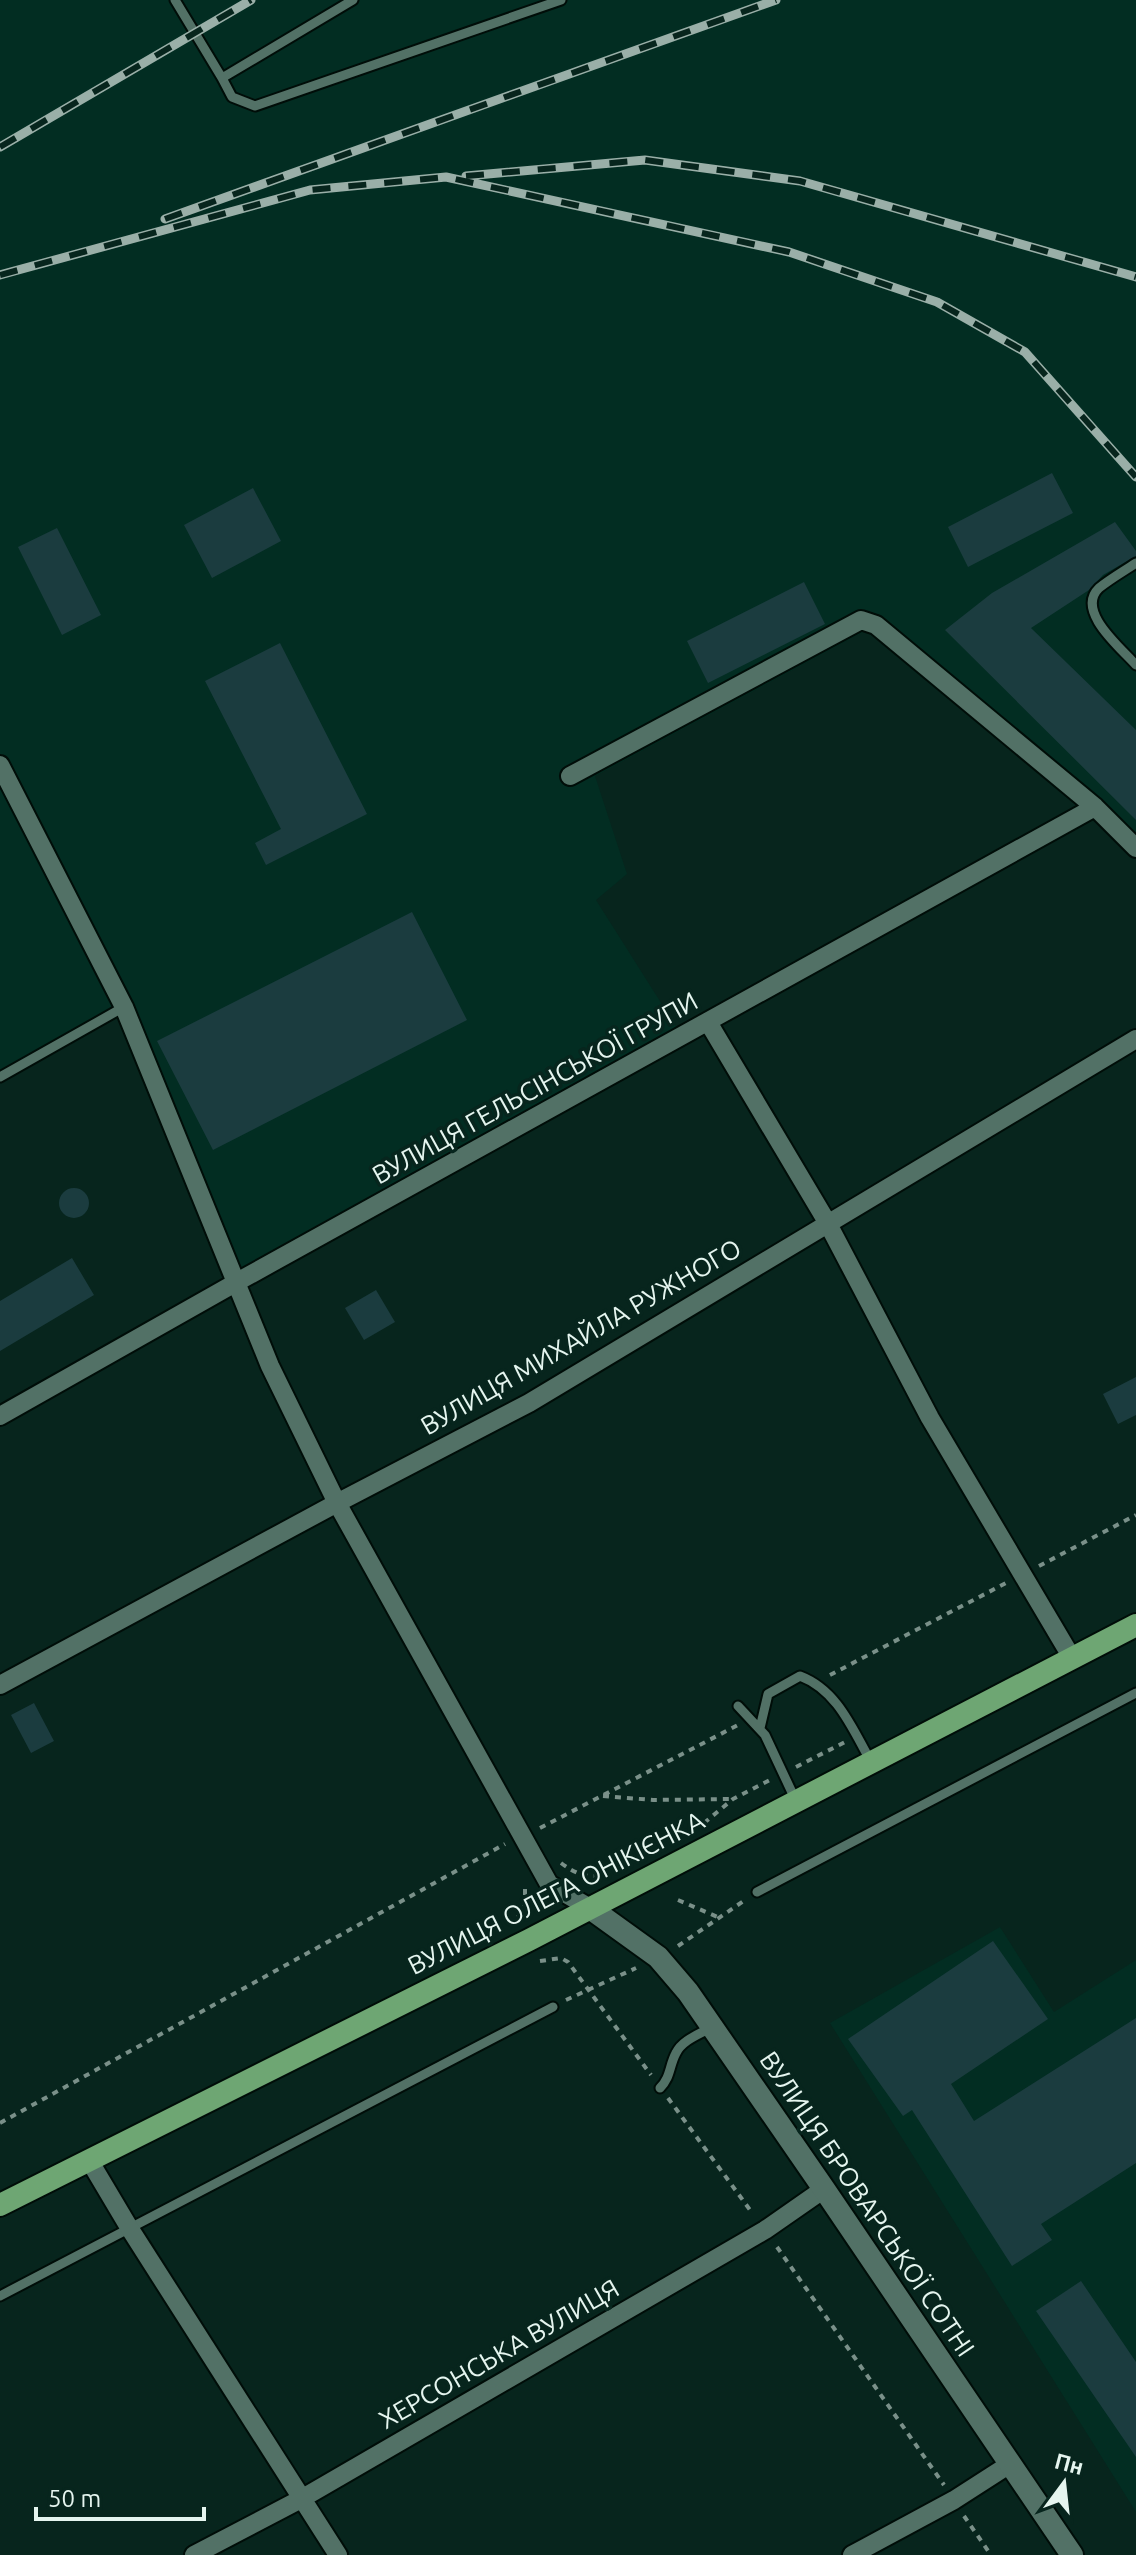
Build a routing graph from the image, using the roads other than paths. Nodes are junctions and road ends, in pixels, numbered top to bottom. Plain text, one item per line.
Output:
1 (175, 0) edge
2 (353, 0) edge
3 (561, 0) edge
4 (222, 78) junction
5 (1136, 563) edge
6 (1136, 665) edge
7 (0, 765) edge
8 (570, 776) dead end
9 (1095, 807) junction
10 (1136, 848) edge
11 (124, 1007) junction
12 (708, 1022) junction
13 (1136, 1039) edge
14 (0, 1077) edge
15 (827, 1222) junction
16 (237, 1282) junction
17 (0, 1416) edge
18 (337, 1503) junction
19 (1136, 1625) edge
20 (1072, 1658) junction
21 (0, 1685) edge
22 (1136, 1693) edge
23 (738, 1706) dead end
24 (760, 1728) junction
25 (871, 1762) junction
26 (796, 1801) junction
27 (757, 1892) road end
28 (590, 1908) junction
29 (553, 2007) road end
30 (712, 2027) junction
31 (660, 2088) dead end
32 (89, 2160) junction
33 (824, 2189) junction
34 (0, 2205) edge
35 (130, 2229) junction
36 (0, 2296) edge
37 (1010, 2464) junction
38 (301, 2499) junction
39 (194, 2555) edge
40 (338, 2555) edge
41 (852, 2555) edge
42 (1072, 2555) edge

1 - 4 lane
2 - 4 lane
3 - 4 lane
5 - 6 lane
7 - 11 street
8 - 9 street
9 - 10 street
9 - 12 street, ВУЛИЦЯ ГЕЛЬСІНСЬКОЇ ГРУПИ
11 - 14 lane
11 - 16 street
12 - 15 street
12 - 16 street, ВУЛИЦЯ ГЕЛЬСІНСЬКОЇ ГРУПИ
13 - 15 street, ВУЛИЦЯ МИХАЙЛА РУЖНОГО
15 - 18 street, ВУЛИЦЯ МИХАЙЛА РУЖНОГО
15 - 20 street
16 - 17 street, ВУЛИЦЯ ГЕЛЬСІНСЬКОЇ ГРУПИ
16 - 18 street
18 - 21 street, ВУЛИЦЯ МИХАЙЛА РУЖНОГО
18 - 28 street
19 - 20 main road, ВУЛИЦЯ ОЛЕГА ОНІКІЄНКА
20 - 25 main road, ВУЛИЦЯ ОЛЕГА ОНІКІЄНКА
22 - 27 lane
23 - 24 lane
24 - 25 lane
24 - 26 lane
25 - 26 main road, ВУЛИЦЯ ОЛЕГА ОНІКІЄНКА
26 - 28 main road, ВУЛИЦЯ ОЛЕГА ОНІКІЄНКА
28 - 30 street, ВУЛИЦЯ БРОВАРСЬКОЇ СОТНІ
28 - 32 main road, ВУЛИЦЯ ОЛЕГА ОНІКІЄНКА
29 - 35 lane
30 - 31 lane
30 - 33 street, ВУЛИЦЯ БРОВАРСЬКОЇ СОТНІ
32 - 34 main road, ВУЛИЦЯ ОЛЕГА ОНІКІЄНКА
32 - 35 street
33 - 37 street, ВУЛИЦЯ БРОВАРСЬКОЇ СОТНІ
33 - 38 street, ХЕРСОНСЬКА ВУЛИЦЯ
35 - 36 lane
35 - 38 street
37 - 41 street
37 - 42 street, ВУЛИЦЯ БРОВАРСЬКОЇ СОТНІ
38 - 39 street, ХЕРСОНСЬКА ВУЛИЦЯ
38 - 40 street

